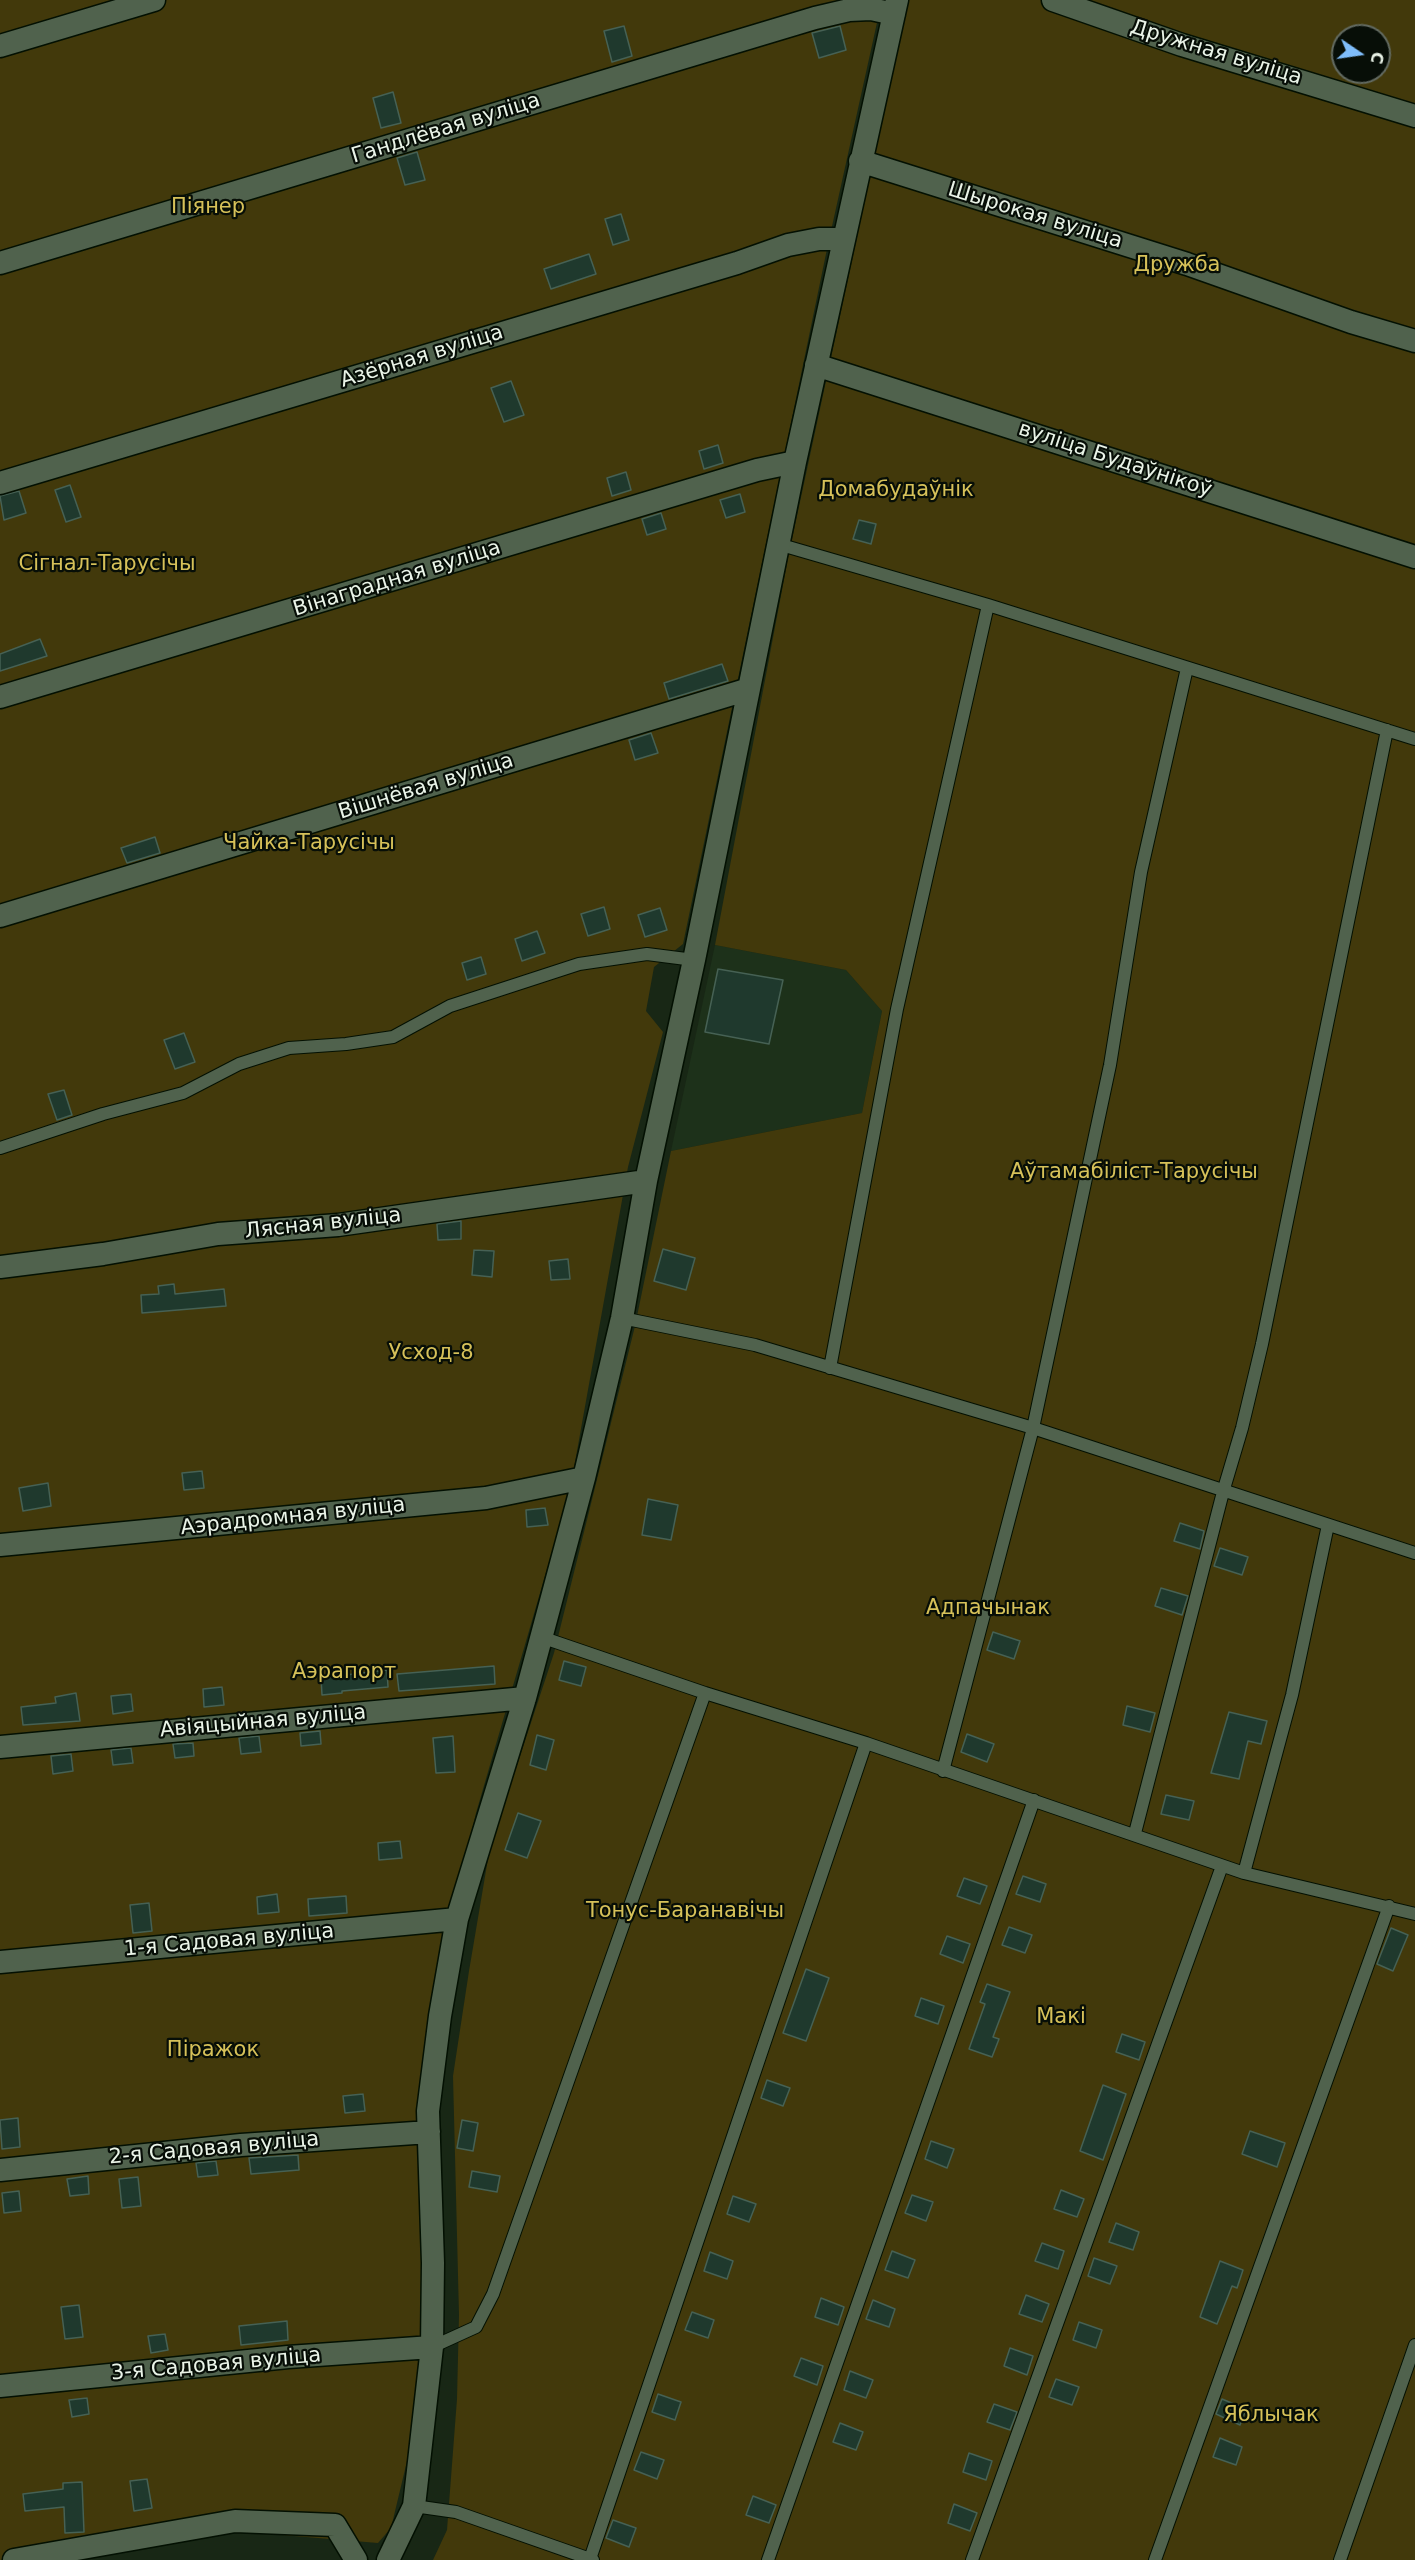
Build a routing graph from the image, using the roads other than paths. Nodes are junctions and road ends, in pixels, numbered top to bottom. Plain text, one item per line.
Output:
1 (154, 0) edge
2 (1053, 0) edge
3 (895, 7) edge
4 (0, 46) edge
5 (1415, 116) edge
6 (860, 161) junction
7 (844, 239) junction
8 (0, 263) edge
9 (1415, 341) edge
10 (816, 365) junction
11 (795, 462) junction
12 (0, 483) edge
13 (778, 544) junction
14 (1415, 556) edge
15 (988, 606) junction
16 (1187, 668) junction
17 (749, 689) junction
18 (0, 697) edge
19 (1388, 730) junction
20 (1415, 739) edge
21 (0, 916) edge
22 (694, 960) junction
23 (0, 1148) edge
24 (646, 1180) junction
25 (0, 1267) edge
26 (622, 1318) junction
27 (830, 1368) junction
28 (1033, 1428) junction
29 (584, 1478) junction
30 (1223, 1492) junction
31 (1328, 1526) junction
32 (0, 1545) edge
33 (1415, 1553) edge
34 (541, 1636) junction
35 (705, 1693) junction
36 (525, 1698) junction
37 (866, 1743) junction
38 (0, 1747) edge
39 (943, 1771) junction
40 (1034, 1800) junction
41 (1135, 1833) junction
42 (1222, 1866) junction
43 (1244, 1873) junction
44 (1389, 1906) junction
45 (1415, 1914) edge
46 (457, 1919) junction
47 (0, 1962) edge
48 (429, 2132) junction
49 (0, 2170) edge
50 (1415, 2345) edge
51 (432, 2347) junction
52 (0, 2386) edge
53 (414, 2506) junction
54 (592, 2559) edge
55 (14, 2560) edge
56 (356, 2560) edge
57 (388, 2560) edge
58 (768, 2560) edge
59 (972, 2560) edge
60 (1155, 2560) edge
61 (1340, 2560) edge

1 - 4 street
2 - 5 street, Дружная вуліца
3 - 6 street
3 - 8 street, Гандлёвая вуліца
6 - 7 street
6 - 9 street, Шырокая вуліца
7 - 10 street
7 - 12 street, Азёрная вуліца
10 - 11 street
10 - 14 street, вуліца Будаўнікоў
11 - 13 street
11 - 18 street, Вінаградная вуліца
13 - 15 lane
13 - 17 street
15 - 16 lane
15 - 27 lane
16 - 19 lane
16 - 28 lane
17 - 21 street, Вішнёвая вуліца
17 - 22 street
19 - 20 lane
19 - 30 lane
22 - 23 lane
22 - 24 street
24 - 25 street, Лясная вуліца
24 - 26 street
26 - 27 lane
26 - 29 street
27 - 28 lane
28 - 30 lane
28 - 39 lane
29 - 32 street, Аэрадромная вуліца
29 - 34 street
30 - 31 lane
30 - 41 lane
31 - 33 lane
31 - 43 lane
34 - 35 lane
34 - 36 street
35 - 37 lane
35 - 51 lane
36 - 38 street, Авіяцыйная вуліца
36 - 46 street
37 - 39 lane
37 - 54 lane
39 - 40 lane
40 - 41 lane
40 - 58 lane
41 - 42 lane
42 - 43 lane
42 - 59 lane
43 - 44 lane
44 - 45 lane
44 - 60 lane
46 - 47 street, 1-я Садовая вуліца
46 - 48 street
48 - 49 street, 2-я Садовая вуліца
48 - 51 street
50 - 61 lane
51 - 52 street, 3-я Садовая вуліца
51 - 53 street
53 - 54 lane
53 - 57 street
55 - 56 street

